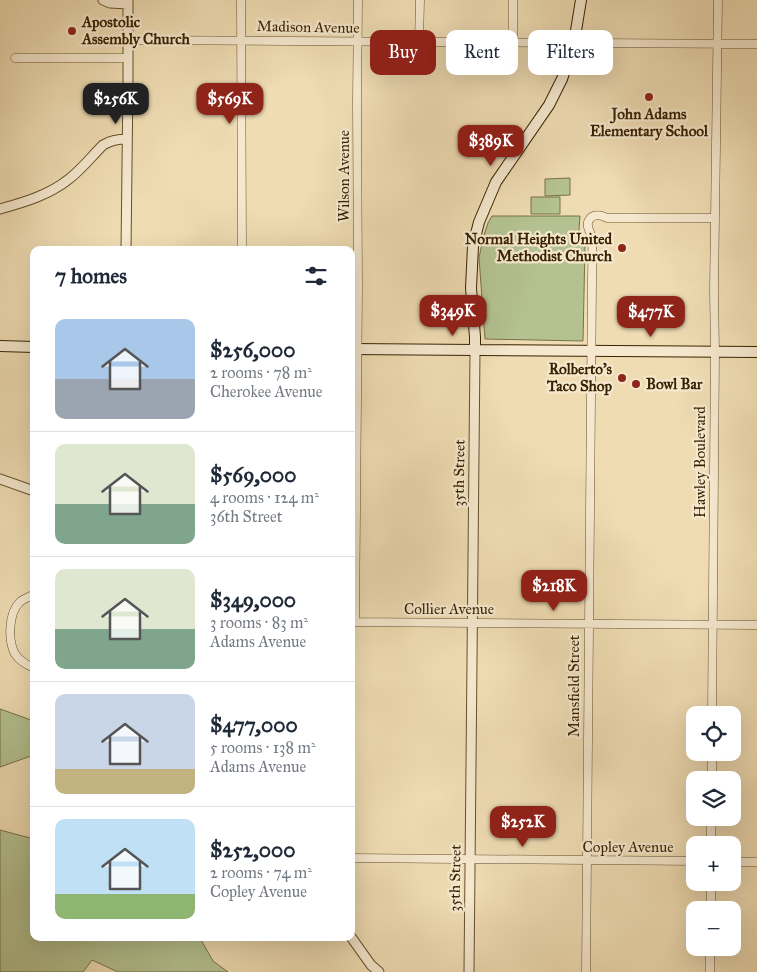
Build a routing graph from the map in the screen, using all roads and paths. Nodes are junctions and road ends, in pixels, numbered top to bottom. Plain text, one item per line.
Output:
1 (103, 0) edge
2 (241, 0) edge
3 (358, 0) edge
4 (420, 0) edge
5 (513, 0) edge
6 (581, 0) edge
7 (718, 0) edge
8 (128, 2) edge
9 (419, 30) edge
10 (513, 30) edge
11 (576, 30) edge
12 (128, 40) junction
13 (241, 40) junction
14 (358, 41) junction
15 (370, 41) edge
16 (613, 43) edge
17 (717, 44) junction
18 (757, 44) edge
19 (15, 58) dead end
20 (128, 58) junction
21 (563, 75) edge
22 (128, 139) junction
23 (0, 209) edge
24 (716, 218) junction
25 (126, 246) edge
26 (242, 246) edge
27 (355, 334) edge
28 (0, 346) edge
29 (30, 347) edge
30 (355, 349) edge
31 (475, 350) junction
32 (591, 351) junction
33 (715, 352) junction
34 (757, 352) edge
35 (0, 479) edge
36 (30, 490) edge
37 (30, 596) edge
38 (355, 622) edge
39 (472, 623) junction
40 (589, 624) junction
41 (712, 625) junction
42 (757, 625) edge
43 (30, 665) edge
44 (712, 706) edge
45 (355, 858) edge
46 (471, 859) junction
47 (587, 861) junction
48 (686, 862) edge
49 (741, 862) edge
50 (757, 862) edge
51 (354, 941) edge
52 (710, 956) edge
53 (379, 972) edge
54 (469, 972) edge
55 (586, 972) edge
56 (710, 972) edge

1 - 8 street
2 - 13 street
3 - 14 street, Wilson Avenue
4 - 9 street
5 - 10 street
6 - 11 main road, 35th Street
7 - 17 street, Hawley Boulevard
8 - 12 street
12 - 13 street, Madison Avenue
12 - 20 street
13 - 14 street, Madison Avenue
13 - 26 street
14 - 15 street, Madison Avenue
14 - 27 street, Wilson Avenue
16 - 17 street, Madison Avenue
17 - 18 street, Madison Avenue
17 - 24 street, Hawley Boulevard
19 - 20 street
20 - 22 street
21 - 31 main road, 35th Street
22 - 23 street
22 - 25 street
24 - 32 street, Mansfield Street
24 - 33 street, Hawley Boulevard
28 - 29 main road
30 - 31 main road
31 - 32 main road
31 - 39 street, 35th Street
32 - 33 main road
32 - 40 street, Mansfield Street
33 - 34 main road
33 - 41 street, Hawley Boulevard
35 - 36 street
37 - 43 street
38 - 39 street, Collier Avenue
39 - 40 street, Collier Avenue
39 - 46 street, 35th Street
40 - 41 street, Collier Avenue
40 - 47 street, Mansfield Street
41 - 42 street, Collier Avenue
41 - 44 street, Hawley Boulevard
45 - 46 street, Copley Avenue
46 - 47 street, Copley Avenue
46 - 54 street, 35th Street
47 - 48 street, Copley Avenue
47 - 55 street, Mansfield Street
49 - 50 street
51 - 53 street
52 - 56 street

